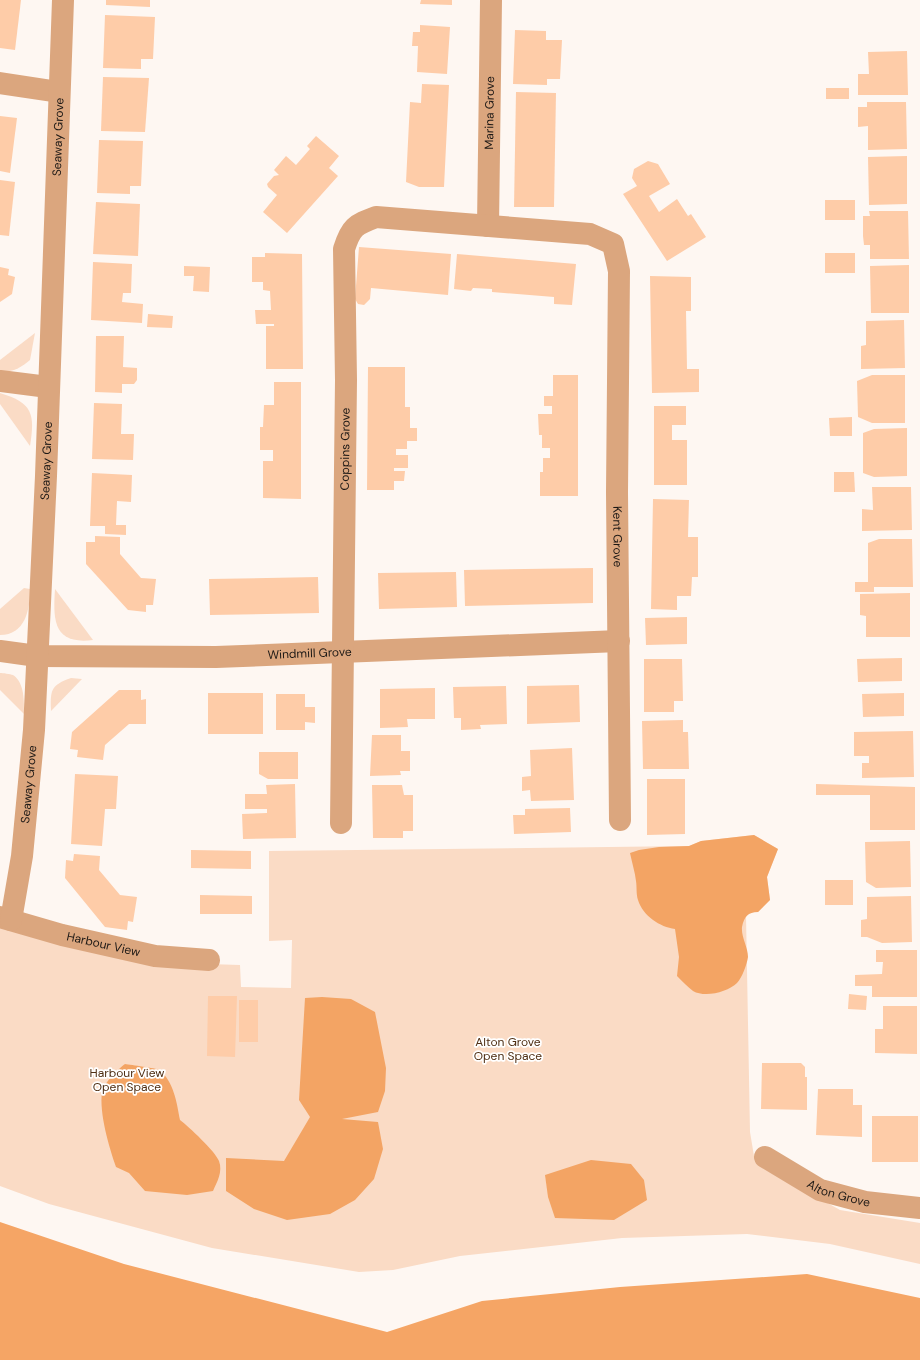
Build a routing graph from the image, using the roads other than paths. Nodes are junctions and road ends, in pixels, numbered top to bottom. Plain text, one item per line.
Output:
1 (63, 0) edge
2 (491, 0) edge
3 (0, 83) edge
4 (59, 92) junction
5 (488, 226) junction
6 (0, 381) edge
7 (48, 387) junction
8 (619, 641) junction
9 (345, 650) junction
10 (0, 651) edge
11 (37, 656) junction
12 (620, 820) dead end
13 (341, 823) dead end
14 (5, 919) edge
15 (209, 960) dead end
16 (765, 1156) dead end
17 (920, 1208) edge

1 - 4 street, Seaway Grove
2 - 5 street, Marina Grove
3 - 4 street
4 - 7 street, Seaway Grove
5 - 8 street, Kent Grove
5 - 9 street, Coppins Grove
6 - 7 street
7 - 11 street, Seaway Grove
8 - 9 street, Windmill Grove
8 - 12 street, Kent Grove
9 - 11 street, Windmill Grove
9 - 13 street, Coppins Grove
10 - 11 street, Windmill Grove
11 - 14 street, Seaway Grove
14 - 15 street, Harbour View
16 - 17 street, Alton Grove

